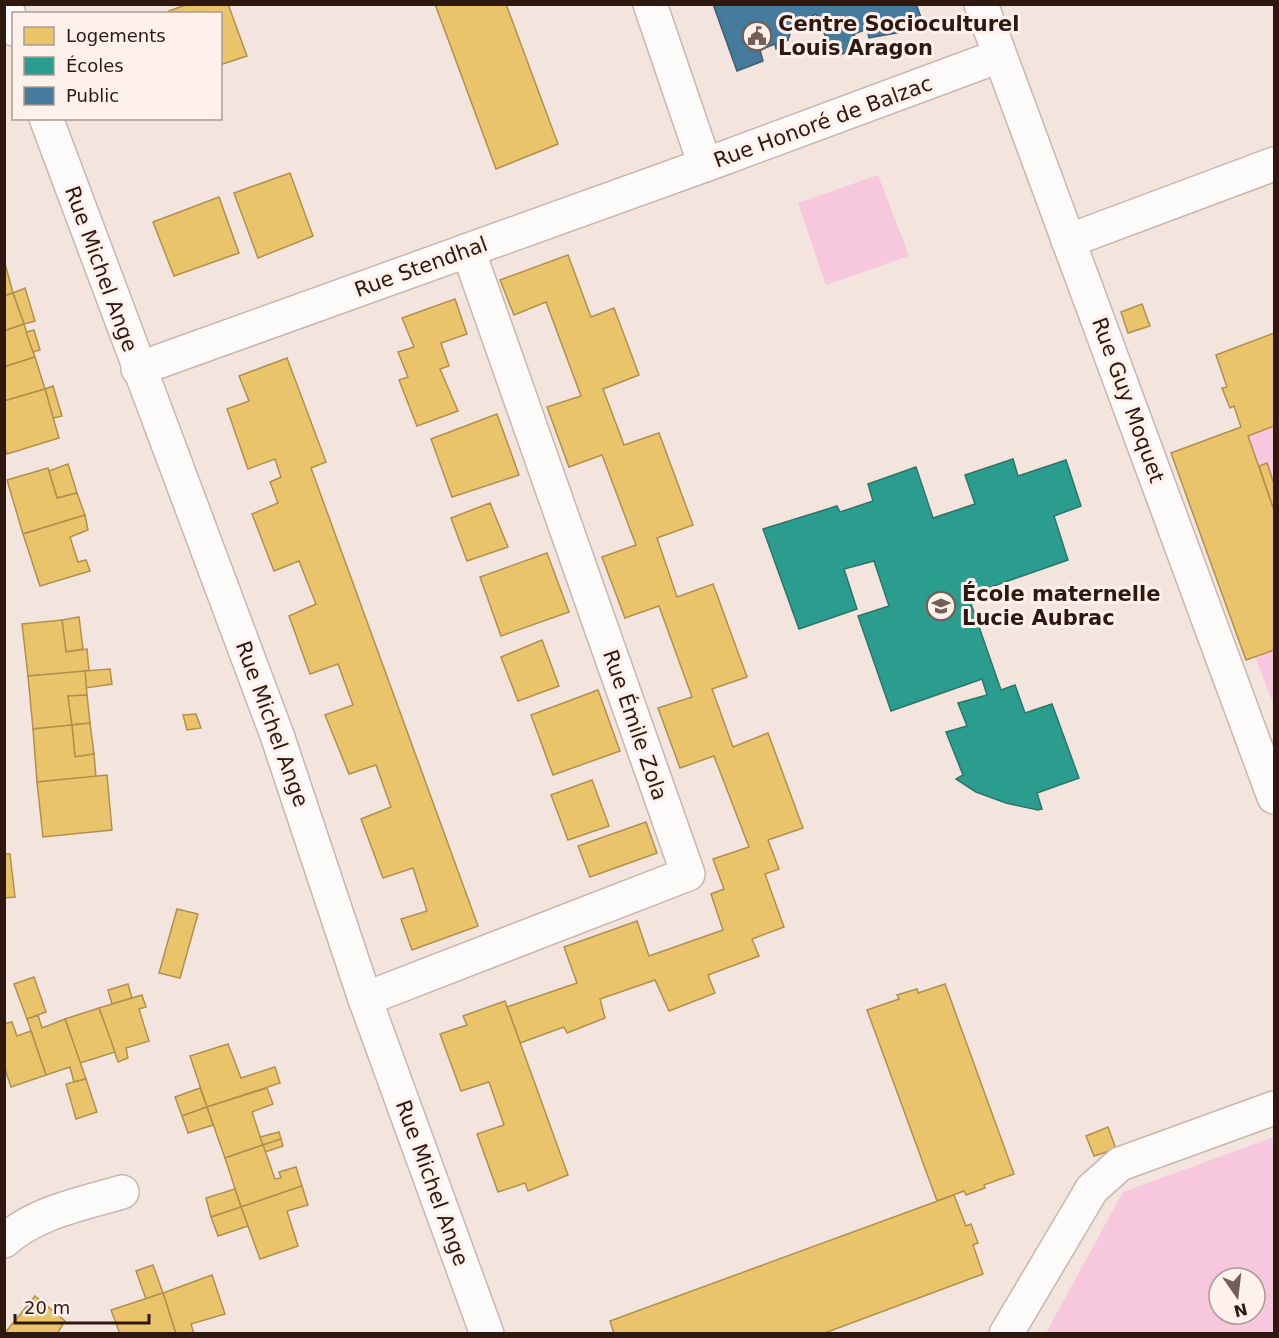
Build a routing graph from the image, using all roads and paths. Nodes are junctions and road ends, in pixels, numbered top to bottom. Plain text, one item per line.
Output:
1 (5, 4) edge
2 (650, 4) edge
3 (981, 4) edge
4 (12, 23) edge
5 (999, 56) junction
6 (47, 120) edge
7 (1275, 164) edge
8 (705, 165) junction
9 (1068, 241) junction
10 (468, 250) junction
11 (138, 369) junction
12 (1275, 797) edge
13 (365, 999) junction
14 (1275, 1108) edge
15 (122, 1192) dead end
16 (4, 1241) edge
17 (487, 1334) edge
18 (1006, 1334) edge

1 - 4 street
2 - 8 street, Rue Honoré de Balzac
3 - 5 street, Rue Guy Moquet
5 - 8 street, Rue Honoré de Balzac
5 - 9 street, Rue Guy Moquet
6 - 11 street, Rue Michel Ange
7 - 9 street
8 - 10 street, Rue Stendhal
9 - 12 street, Rue Guy Moquet
10 - 11 street, Rue Stendhal
10 - 13 street, Rue Émile Zola
11 - 13 street, Rue Michel Ange
13 - 17 street, Rue Michel Ange
14 - 18 street
15 - 16 street

